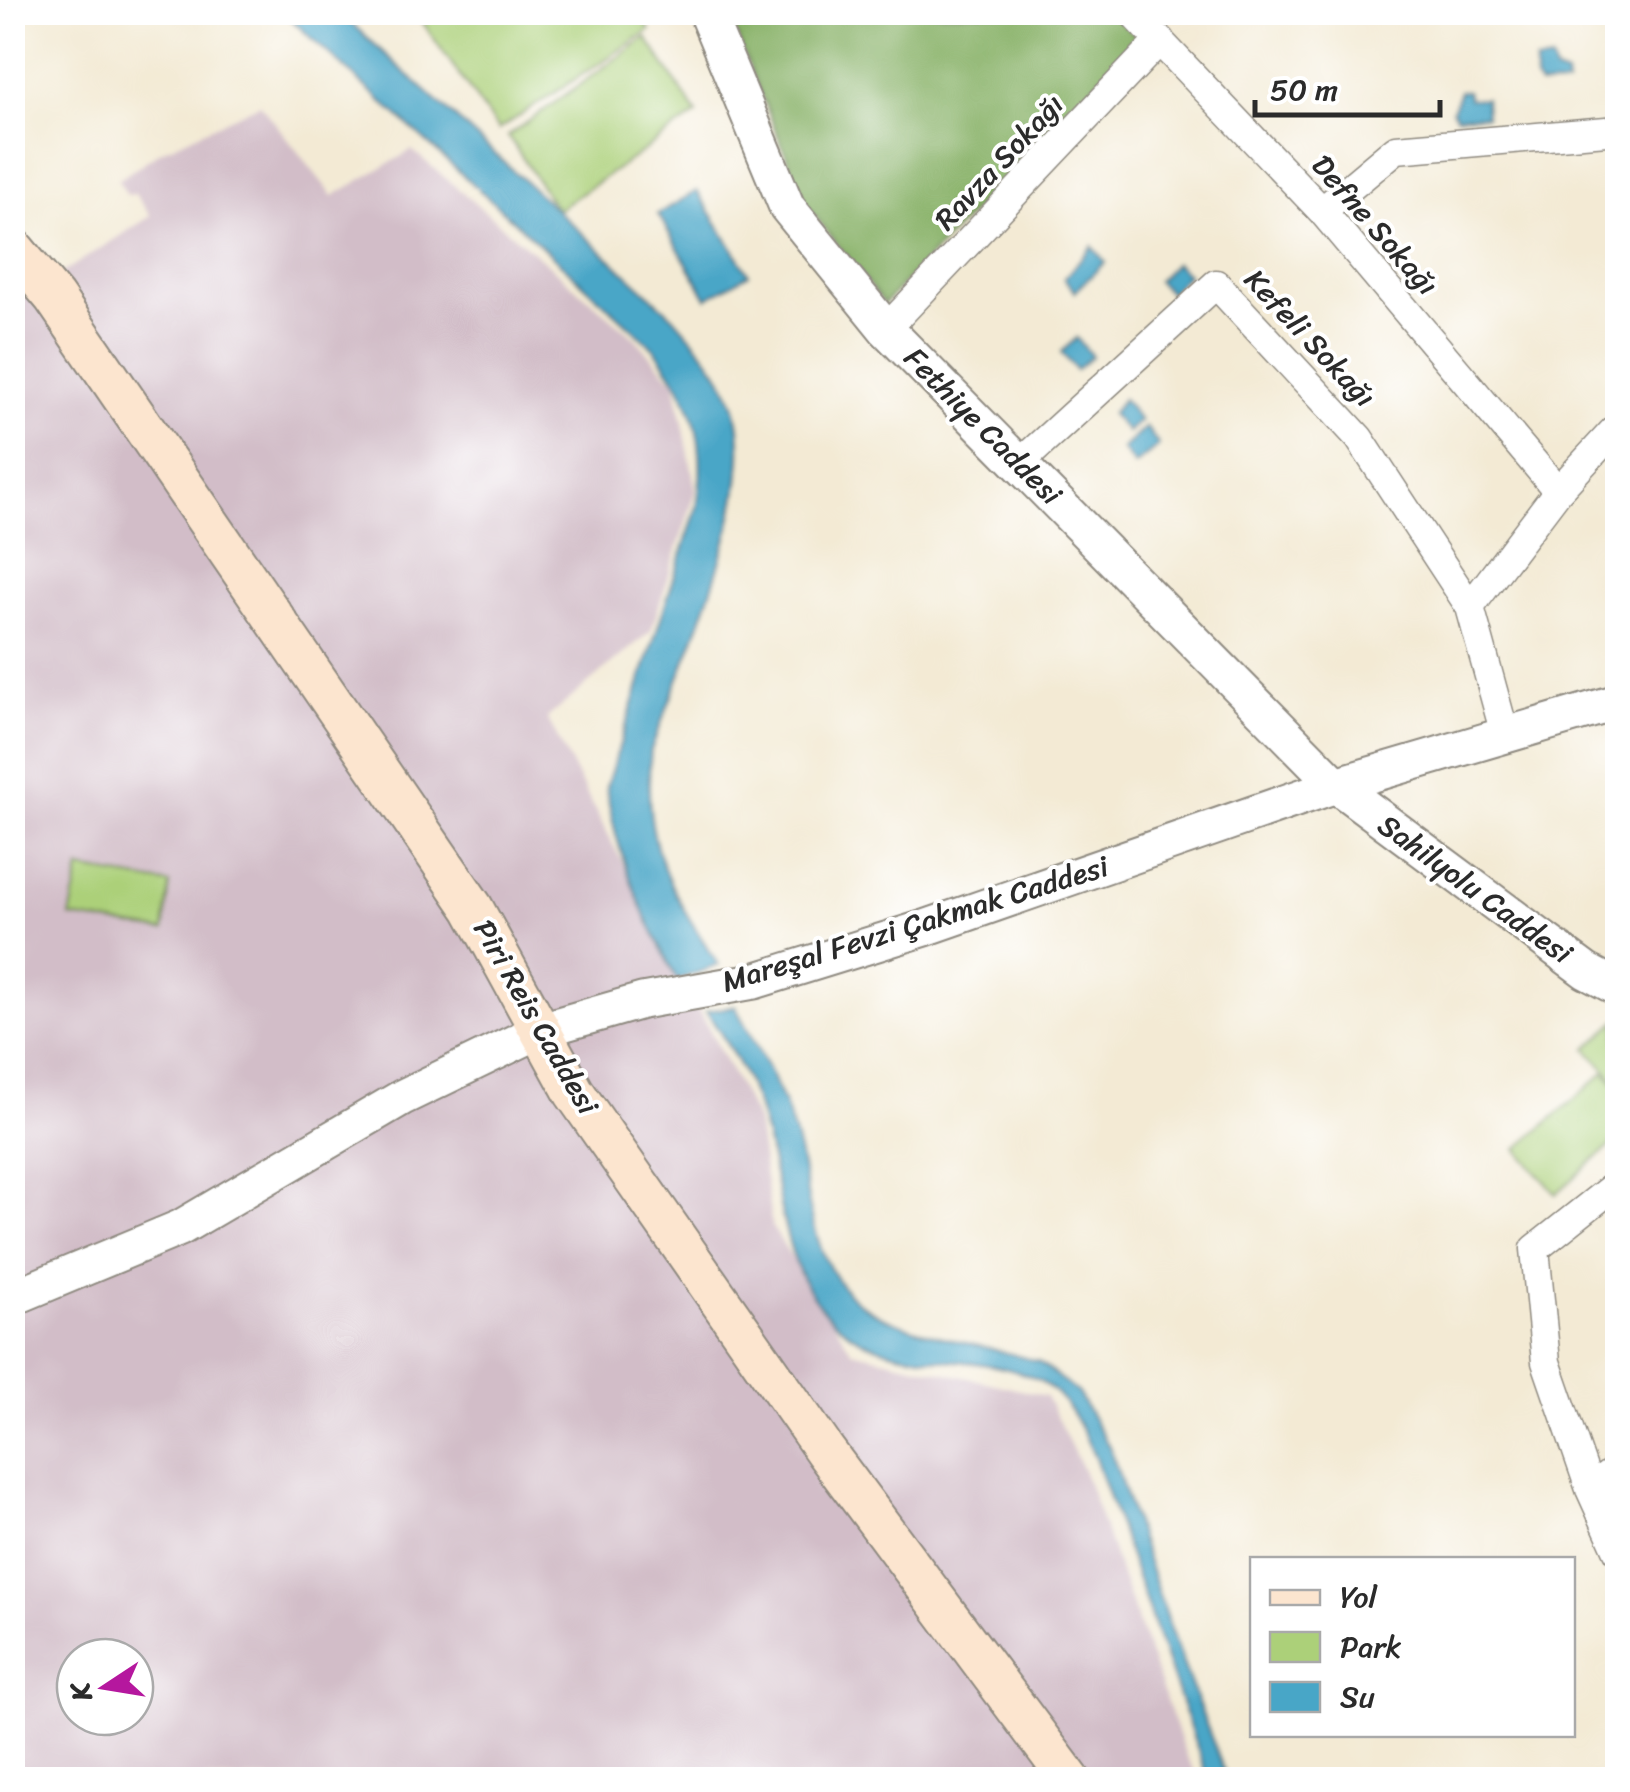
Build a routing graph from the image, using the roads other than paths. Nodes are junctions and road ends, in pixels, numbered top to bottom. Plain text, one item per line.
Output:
1 (706, 12) edge
2 (1132, 12) edge
3 (1160, 40) junction
4 (1618, 130) edge
5 (1322, 210) junction
6 (12, 248) edge
7 (12, 277) edge
8 (886, 329) junction
9 (1618, 426) edge
10 (1020, 462) junction
11 (1558, 491) junction
12 (1470, 607) junction
13 (1618, 702) edge
14 (1506, 738) junction
15 (1336, 786) junction
16 (1618, 988) edge
17 (533, 1033) junction
18 (1618, 1183) edge
19 (12, 1298) edge
20 (1618, 1468) edge
21 (1590, 1489) junction
22 (1618, 1551) edge
23 (1050, 1780) edge
24 (1070, 1780) edge

1 - 8 street, Fethiye Caddesi
2 - 3 street, Defne Sokağı
3 - 5 street, Defne Sokağı
3 - 8 street, Ravza Sokağı
4 - 5 street
5 - 11 street, Defne Sokağı
6 - 17 main road, Piri Reis Caddesi
7 - 17 main road, Piri Reis Caddesi
8 - 10 street, Fethiye Caddesi
9 - 11 street
10 - 12 street, Kefeli Sokağı
10 - 15 street, Fethiye Caddesi
11 - 12 street
12 - 14 street
13 - 14 street, Mareşal Fevzi Çakmak Caddesi
14 - 15 street, Mareşal Fevzi Çakmak Caddesi
15 - 16 street, Sahilyolu Caddesi
15 - 17 street, Mareşal Fevzi Çakmak Caddesi
17 - 19 street, Mareşal Fevzi Çakmak Caddesi
17 - 23 main road, Piri Reis Caddesi
17 - 24 main road, Piri Reis Caddesi
18 - 21 street
20 - 21 street
21 - 22 street

